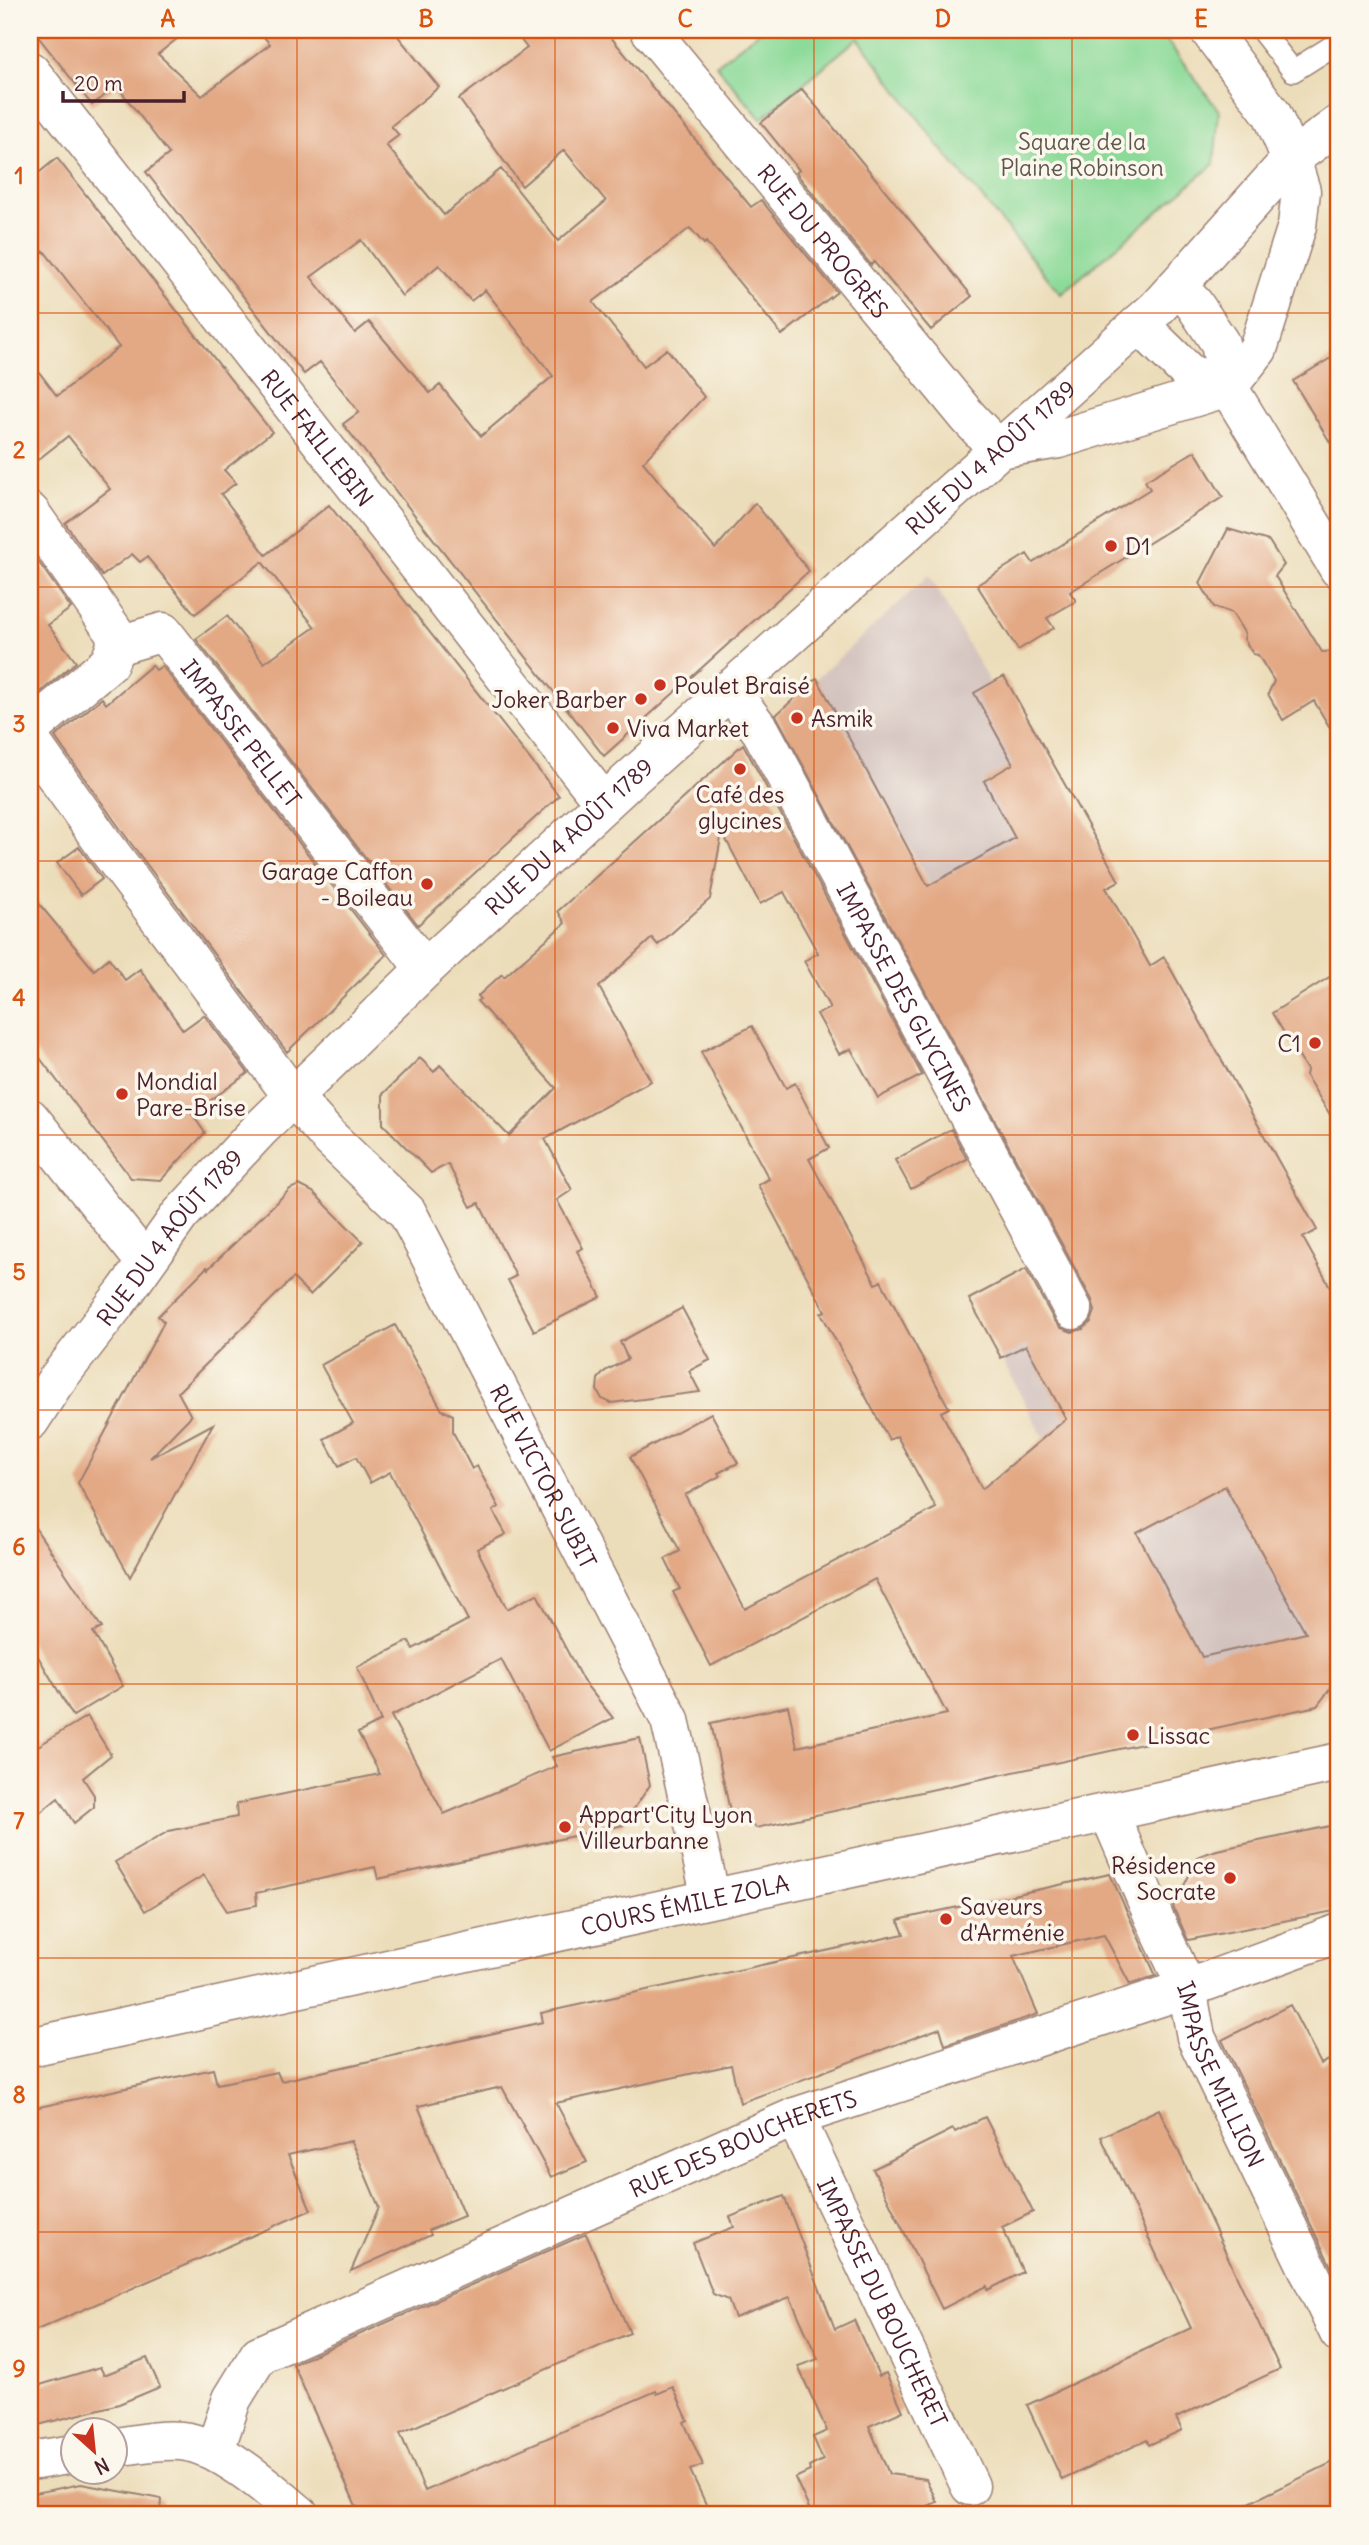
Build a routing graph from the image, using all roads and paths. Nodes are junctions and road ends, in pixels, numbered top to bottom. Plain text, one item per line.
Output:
1 (650, 30) edge
2 (1209, 30) edge
3 (1261, 30) edge
4 (1339, 42) edge
5 (30, 71) edge
6 (1339, 124) edge
7 (1291, 159) junction
8 (1177, 286) junction
9 (1139, 324) junction
10 (1228, 387) junction
11 (999, 449) junction
12 (30, 512) edge
13 (1339, 569) edge
14 (116, 646) junction
15 (729, 689) junction
16 (30, 729) edge
17 (30, 740) edge
18 (604, 803) junction
19 (425, 970) junction
20 (293, 1097) junction
21 (30, 1118) edge
22 (145, 1262) junction
23 (1073, 1310) dead end
24 (30, 1421) edge
25 (1339, 1762) edge
26 (1109, 1813) junction
27 (711, 1898) junction
28 (1339, 1933) edge
29 (1187, 1988) junction
30 (30, 2047) edge
31 (795, 2117) junction
32 (1339, 2333) edge
33 (130, 2447) edge
34 (215, 2450) junction
35 (60, 2456) edge
36 (30, 2460) edge
37 (970, 2486) dead end
38 (299, 2515) edge

1 - 11 street, RUE DU PROGRÈS
2 - 7 street
3 - 4 lane
5 - 18 street, RUE FAILLEBIN
6 - 7 street, RUE DU 4 AOÛT 1789
7 - 8 street, RUE DU 4 AOÛT 1789
7 - 10 street
8 - 9 street, RUE DU 4 AOÛT 1789
8 - 10 street
9 - 10 street
9 - 11 street, RUE DU 4 AOÛT 1789
10 - 11 street
10 - 13 street
11 - 15 street, RUE DU 4 AOÛT 1789
12 - 14 street
14 - 16 street
14 - 19 street, IMPASSE PELLET
15 - 18 street, RUE DU 4 AOÛT 1789
15 - 23 street, IMPASSE DES GLYCINES
17 - 20 street
18 - 19 street, RUE DU 4 AOÛT 1789
19 - 20 street, RUE DU 4 AOÛT 1789
20 - 22 street, RUE DU 4 AOÛT 1789
20 - 27 street, RUE VICTOR SUBIT
21 - 22 street
22 - 24 street, RUE DU 4 AOÛT 1789
25 - 26 street, COURS ÉMILE ZOLA
26 - 27 street, COURS ÉMILE ZOLA
26 - 29 street, IMPASSE MILLION
27 - 30 street, COURS ÉMILE ZOLA
28 - 29 street, RUE DES BOUCHERETS
29 - 31 street, RUE DES BOUCHERETS
29 - 32 street, IMPASSE MILLION
31 - 34 street, RUE DES BOUCHERETS
31 - 37 street, IMPASSE DU BOUCHERET
33 - 34 street
34 - 38 street
35 - 36 street

